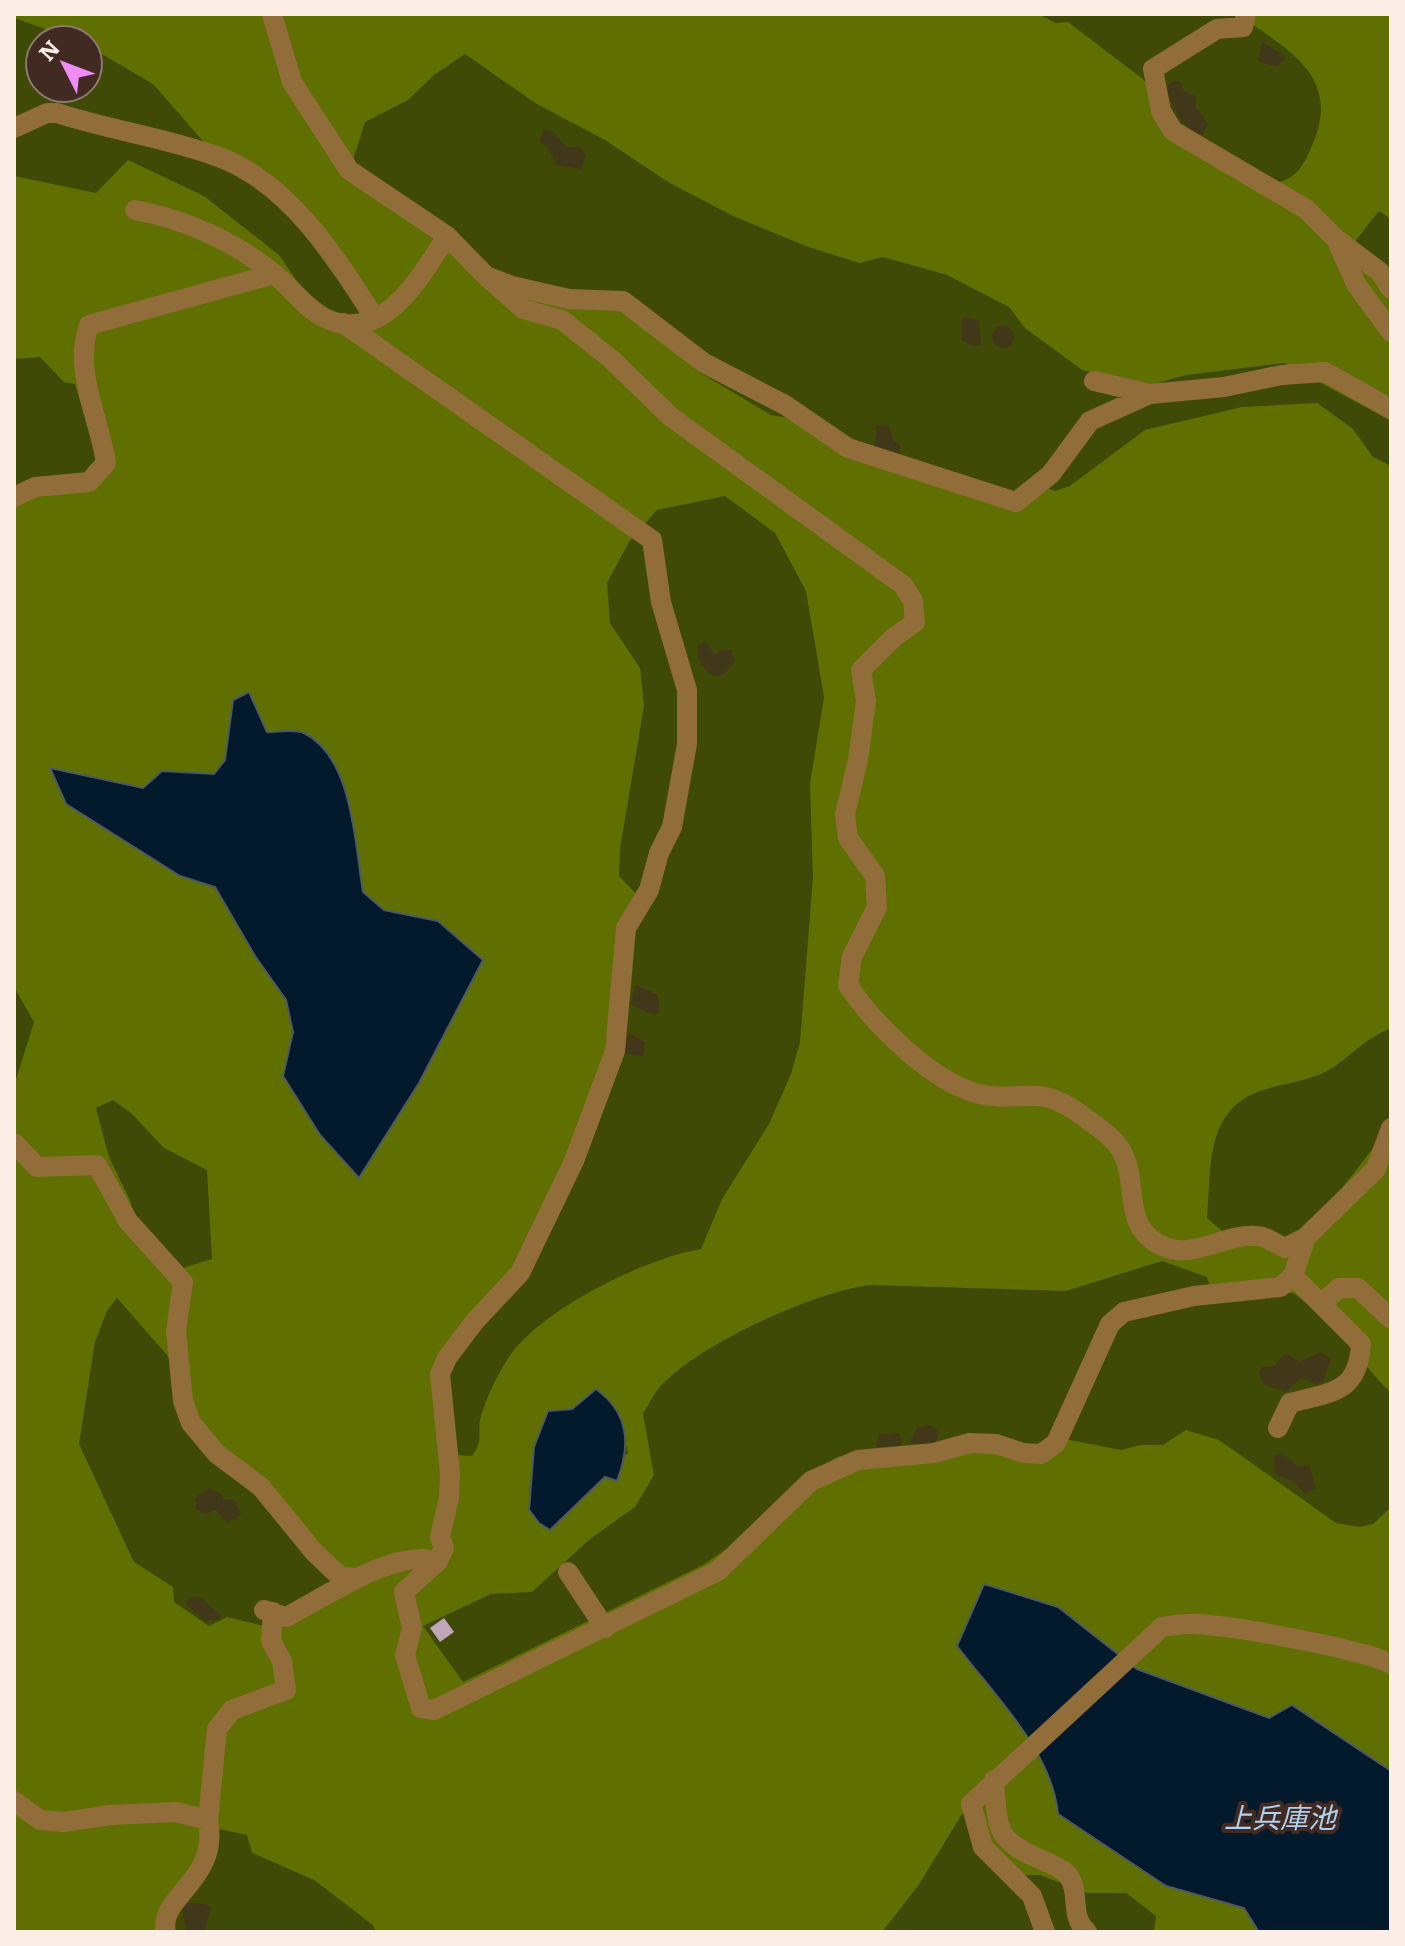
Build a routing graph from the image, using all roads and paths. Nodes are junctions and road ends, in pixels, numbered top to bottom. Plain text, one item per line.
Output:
1 (272, 14) edge
2 (1246, 14) edge
3 (14, 128) edge
4 (135, 210) dead end
5 (447, 236) junction
6 (1336, 239) junction
7 (274, 274) junction
8 (486, 276) junction
9 (1391, 289) edge
10 (375, 319) junction
11 (343, 323) junction
12 (1391, 332) edge
13 (1094, 381) dead end
14 (1150, 394) junction
15 (1391, 409) edge
16 (14, 497) edge
17 (1391, 1128) edge
18 (14, 1143) edge
19 (1306, 1237) junction
20 (1293, 1276) junction
21 (1322, 1303) junction
22 (1391, 1319) edge
23 (1278, 1428) dead end
24 (438, 1561) junction
25 (568, 1572) dead end
26 (358, 1578) junction
27 (605, 1628) junction
28 (1391, 1664) edge
29 (994, 1780) junction
30 (14, 1801) edge
31 (208, 1820) junction
32 (166, 1932) edge
33 (1045, 1932) edge
34 (1087, 1932) edge

1 - 5 lane
2 - 6 lane
3 - 10 lane
4 - 7 lane
5 - 8 lane
5 - 10 lane
6 - 9 lane
6 - 12 lane
7 - 11 lane
7 - 16 lane
8 - 14 lane
8 - 19 lane
10 - 11 lane
11 - 24 lane
13 - 14 lane
14 - 15 lane
17 - 19 lane
18 - 26 lane
19 - 20 lane
20 - 21 lane
20 - 27 lane
21 - 22 lane
21 - 23 lane
24 - 26 lane
24 - 27 lane
25 - 27 lane
26 - 31 lane
28 - 29 lane
29 - 33 lane
29 - 34 lane
30 - 31 lane
31 - 32 lane

